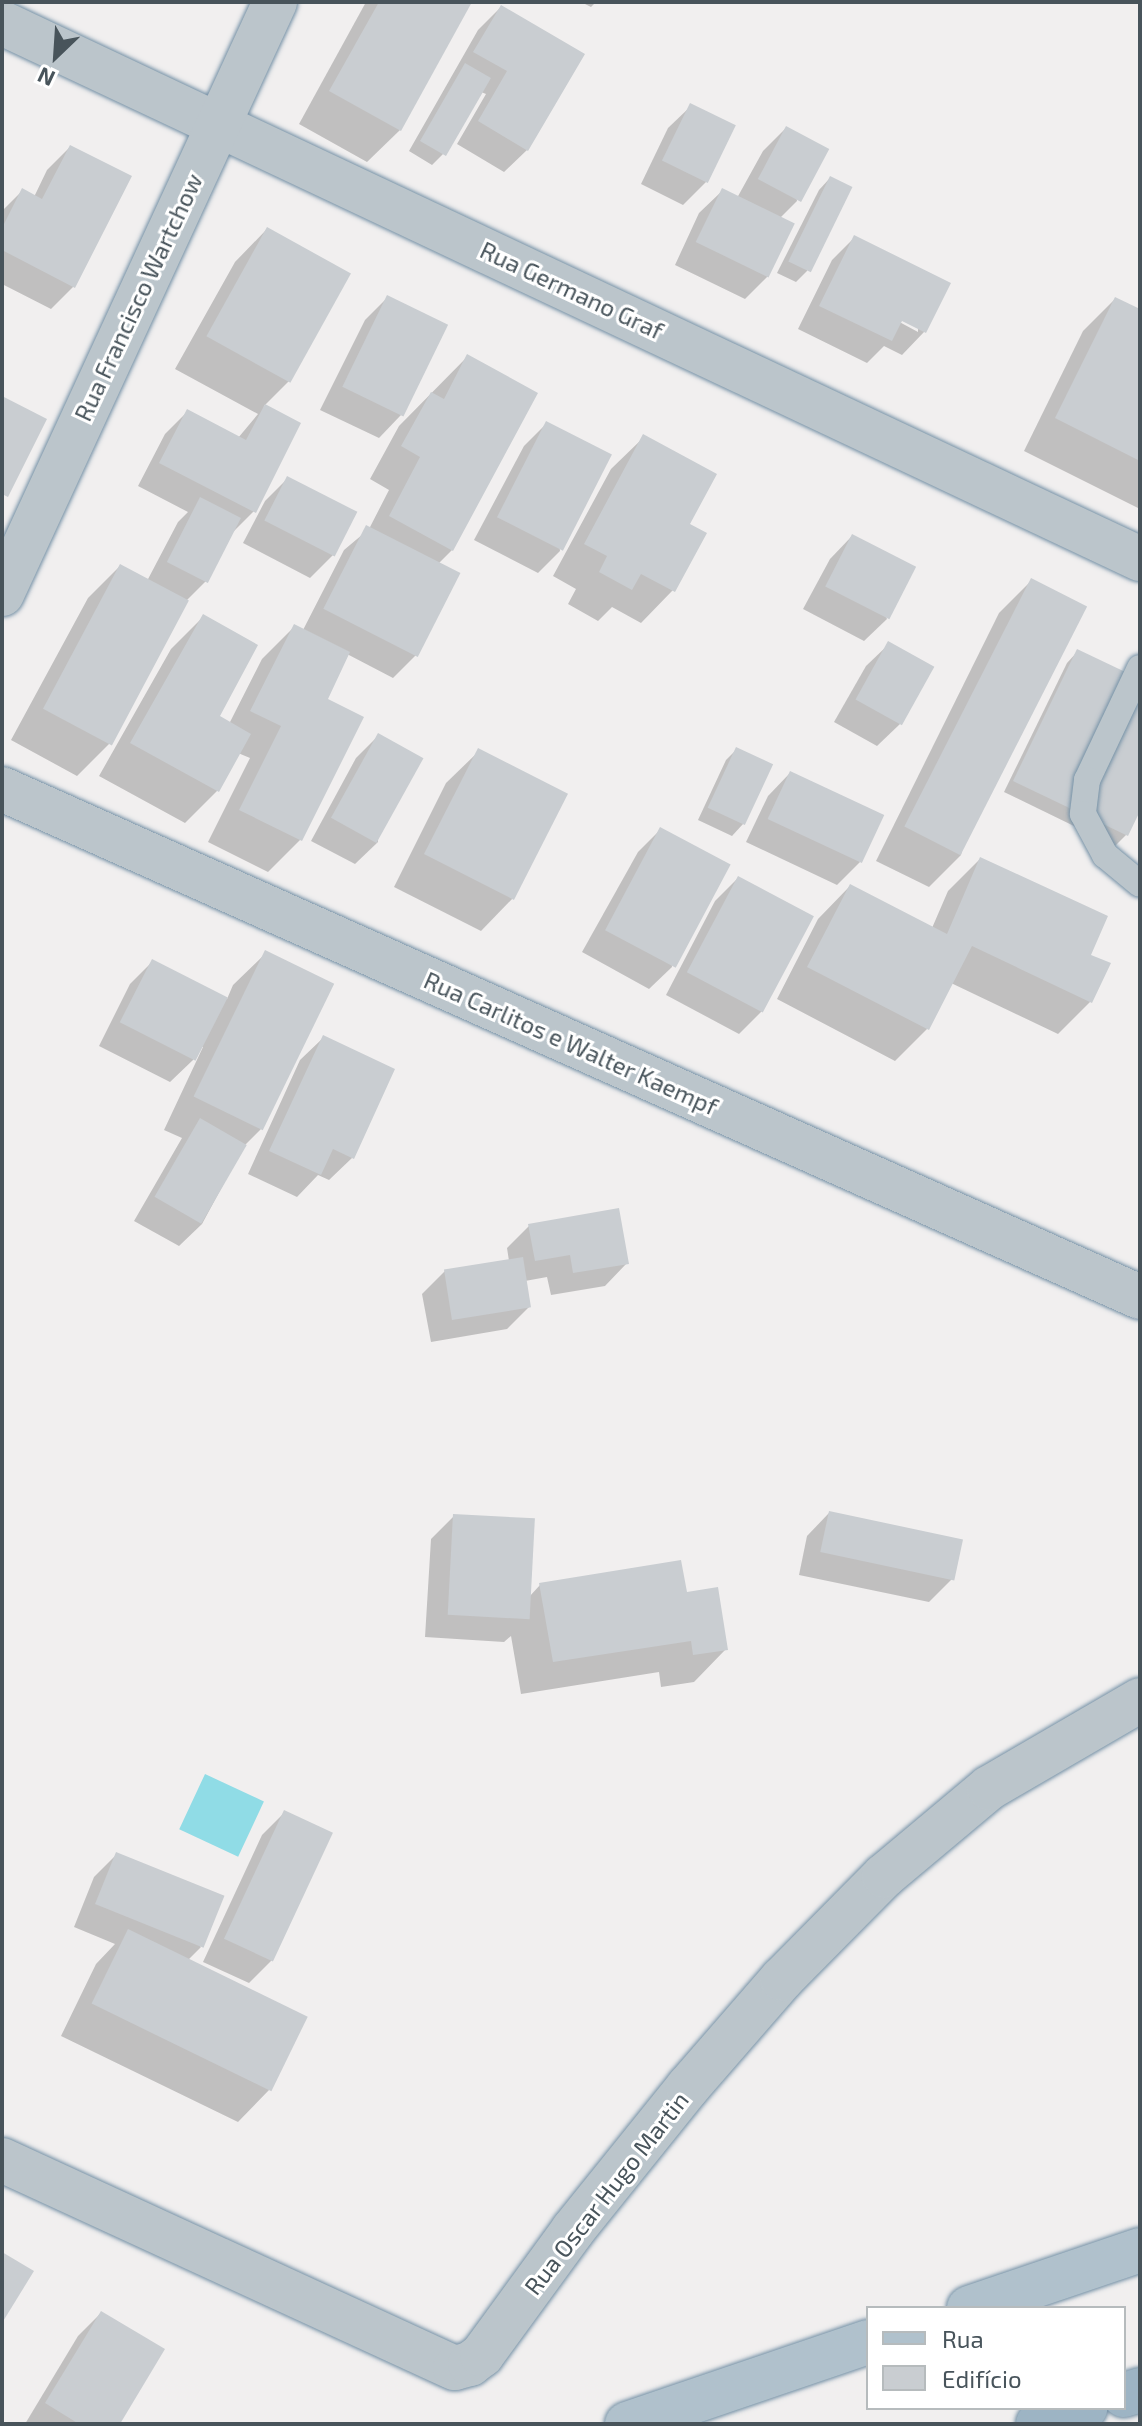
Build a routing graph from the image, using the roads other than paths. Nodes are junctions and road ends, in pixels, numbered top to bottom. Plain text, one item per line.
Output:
1 (275, 2) edge
2 (2, 23) edge
3 (218, 123) junction
4 (1140, 559) edge
5 (2, 594) edge
6 (1140, 668) edge
7 (2, 789) edge
8 (1140, 884) edge
9 (1140, 1297) edge
10 (1140, 1700) edge
11 (2, 2160) edge
12 (1140, 2250) edge
13 (975, 2306) edge
14 (866, 2343) edge
15 (1079, 2410) edge
16 (627, 2424) edge
17 (1038, 2424) edge

1 - 3 street, Rua Francisco Wartchow
2 - 3 street, Rua Germano Graf
3 - 4 street, Rua Germano Graf
3 - 5 street, Rua Francisco Wartchow
6 - 8 lane
7 - 9 street, Rua Carlitos e Walter Kaempf
10 - 11 street, Rua Oscar Hugo Martin
12 - 13 main road
14 - 16 main road
15 - 17 highway

